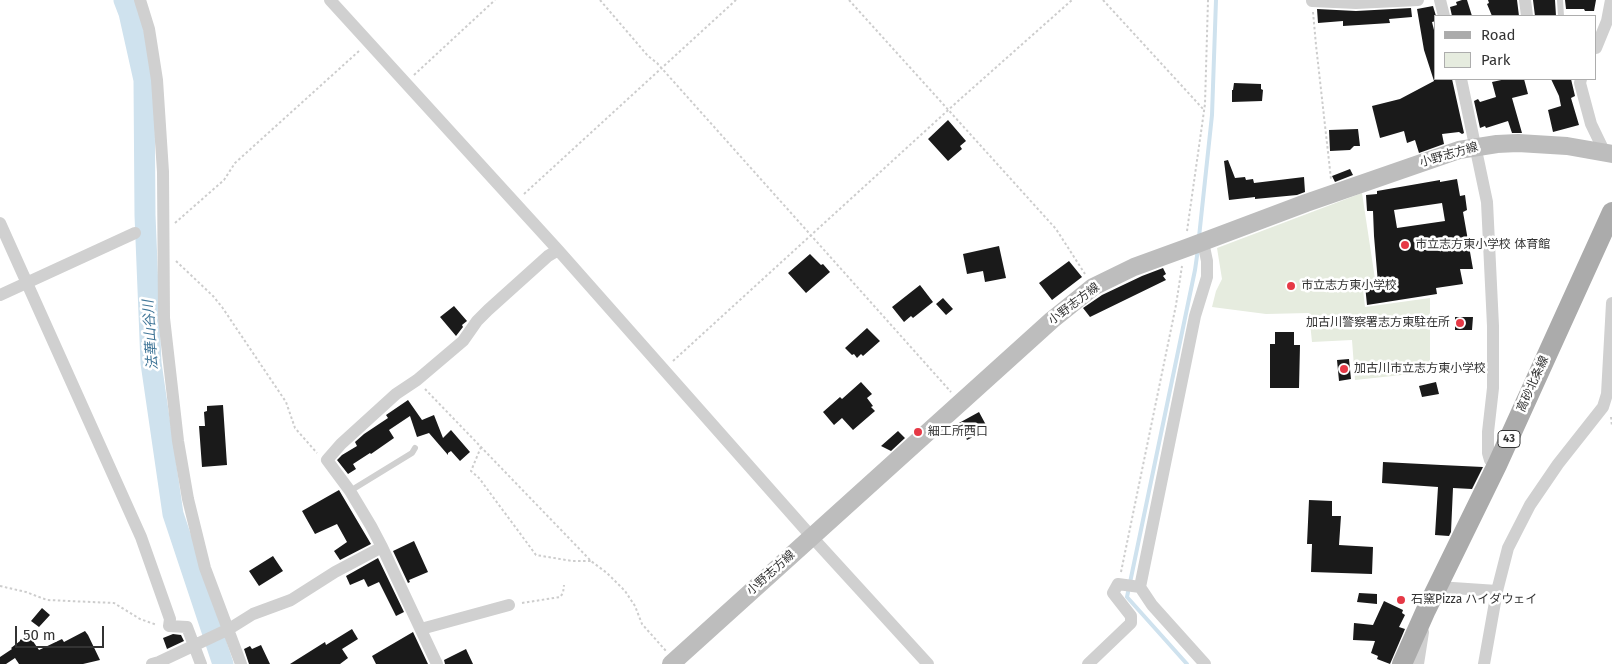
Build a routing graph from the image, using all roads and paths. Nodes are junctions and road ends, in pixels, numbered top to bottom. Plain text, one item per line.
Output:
1 (140, 0) edge
2 (330, 0) edge
3 (495, 0) edge
4 (600, 0) edge
5 (736, 0) edge
6 (849, 0) edge
7 (1072, 0) edge
8 (1103, 0) edge
9 (1208, 0) edge
10 (1418, 0) edge
11 (1440, 0) edge
12 (1524, 0) edge
13 (1560, 0) edge
14 (1611, 0) edge
15 (1312, 1) joint
16 (1444, 15) edge
17 (1526, 15) edge
18 (1561, 15) edge
19 (1605, 24) edge
20 (369, 43) junction
21 (1597, 45) edge
22 (660, 68) junction
23 (1461, 80) edge
24 (1581, 80) edge
25 (405, 83) junction
26 (948, 110) junction
27 (1204, 110) junction
28 (1476, 146) junction
29 (1609, 153) edge
30 (1333, 194) junction
31 (514, 202) junction
32 (1612, 212) edge
33 (0, 223) edge
34 (135, 233) dead end
35 (163, 233) junction
36 (812, 234) junction
37 (1192, 246) junction
38 (558, 250) junction
39 (164, 258) junction
40 (28, 283) junction
41 (1093, 287) junction
42 (0, 295) edge
43 (1612, 303) edge
44 (664, 369) junction
45 (416, 380) junction
46 (961, 403) junction
47 (481, 447) junction
48 (415, 448) dead end
49 (327, 460) junction
50 (1497, 465) junction
51 (350, 491) junction
52 (811, 536) junction
53 (382, 547) junction
54 (591, 561) junction
55 (1118, 584) junction
56 (564, 585) dead end
57 (0, 586) edge
58 (1438, 586) junction
59 (1140, 587) junction
60 (1497, 591) junction
61 (509, 605) joint
62 (1426, 610) junction
63 (168, 626) junction
64 (229, 629) junction
65 (421, 629) junction
66 (194, 646) junction
67 (673, 662) edge
68 (152, 664) edge
69 (201, 664) edge
70 (241, 664) edge
71 (437, 664) edge
72 (928, 664) edge
73 (1088, 664) edge
74 (1205, 664) edge
75 (1402, 664) edge
76 (1418, 664) edge
77 (1484, 664) edge

1 - 35 street
2 - 20 street
3 - 25 path
4 - 22 path
5 - 22 path
6 - 26 path
7 - 26 path
8 - 27 path
9 - 27 path
10 - 15 street
11 - 16 street
12 - 17 street
13 - 18 lane
14 - 19 street
15 - 30 path
19 - 21 street
20 - 25 street
20 - 35 path
22 - 31 path
22 - 36 path
23 - 28 street
24 - 29 street
25 - 31 street
26 - 36 path
26 - 41 path
27 - 37 path
28 - 29 main road, 小野志方線
28 - 30 main road, 小野志方線
28 - 50 street
30 - 37 main road, 小野志方線
31 - 38 street
32 - 50 main road, 高砂北条線 / 43
33 - 40 street
34 - 40 street
35 - 39 street
36 - 44 path
36 - 46 path
37 - 41 main road, 小野志方線
37 - 55 path
37 - 59 street
38 - 44 street
38 - 45 street
39 - 49 path
39 - 64 street
40 - 42 street
40 - 63 street
41 - 46 main road, 小野志方線
43 - 60 street
44 - 52 street
45 - 47 path
45 - 49 street
46 - 52 main road, 小野志方線
47 - 54 path
47 - 54 path
48 - 51 lane
49 - 51 street
50 - 58 main road, 高砂北条線 / 43
51 - 53 street
52 - 67 main road, 小野志方線
52 - 72 street
53 - 64 street
53 - 65 street
54 - 67 path
55 - 59 street
55 - 73 street
56 - 61 path
57 - 63 path
58 - 60 street
58 - 62 main road, 高砂北条線 / 43
59 - 74 street
60 - 77 street
61 - 65 street
62 - 75 main road, 高砂北条線 / 43
62 - 76 street
63 - 66 street
64 - 66 street
64 - 70 street
65 - 71 street
66 - 68 street
66 - 69 street

